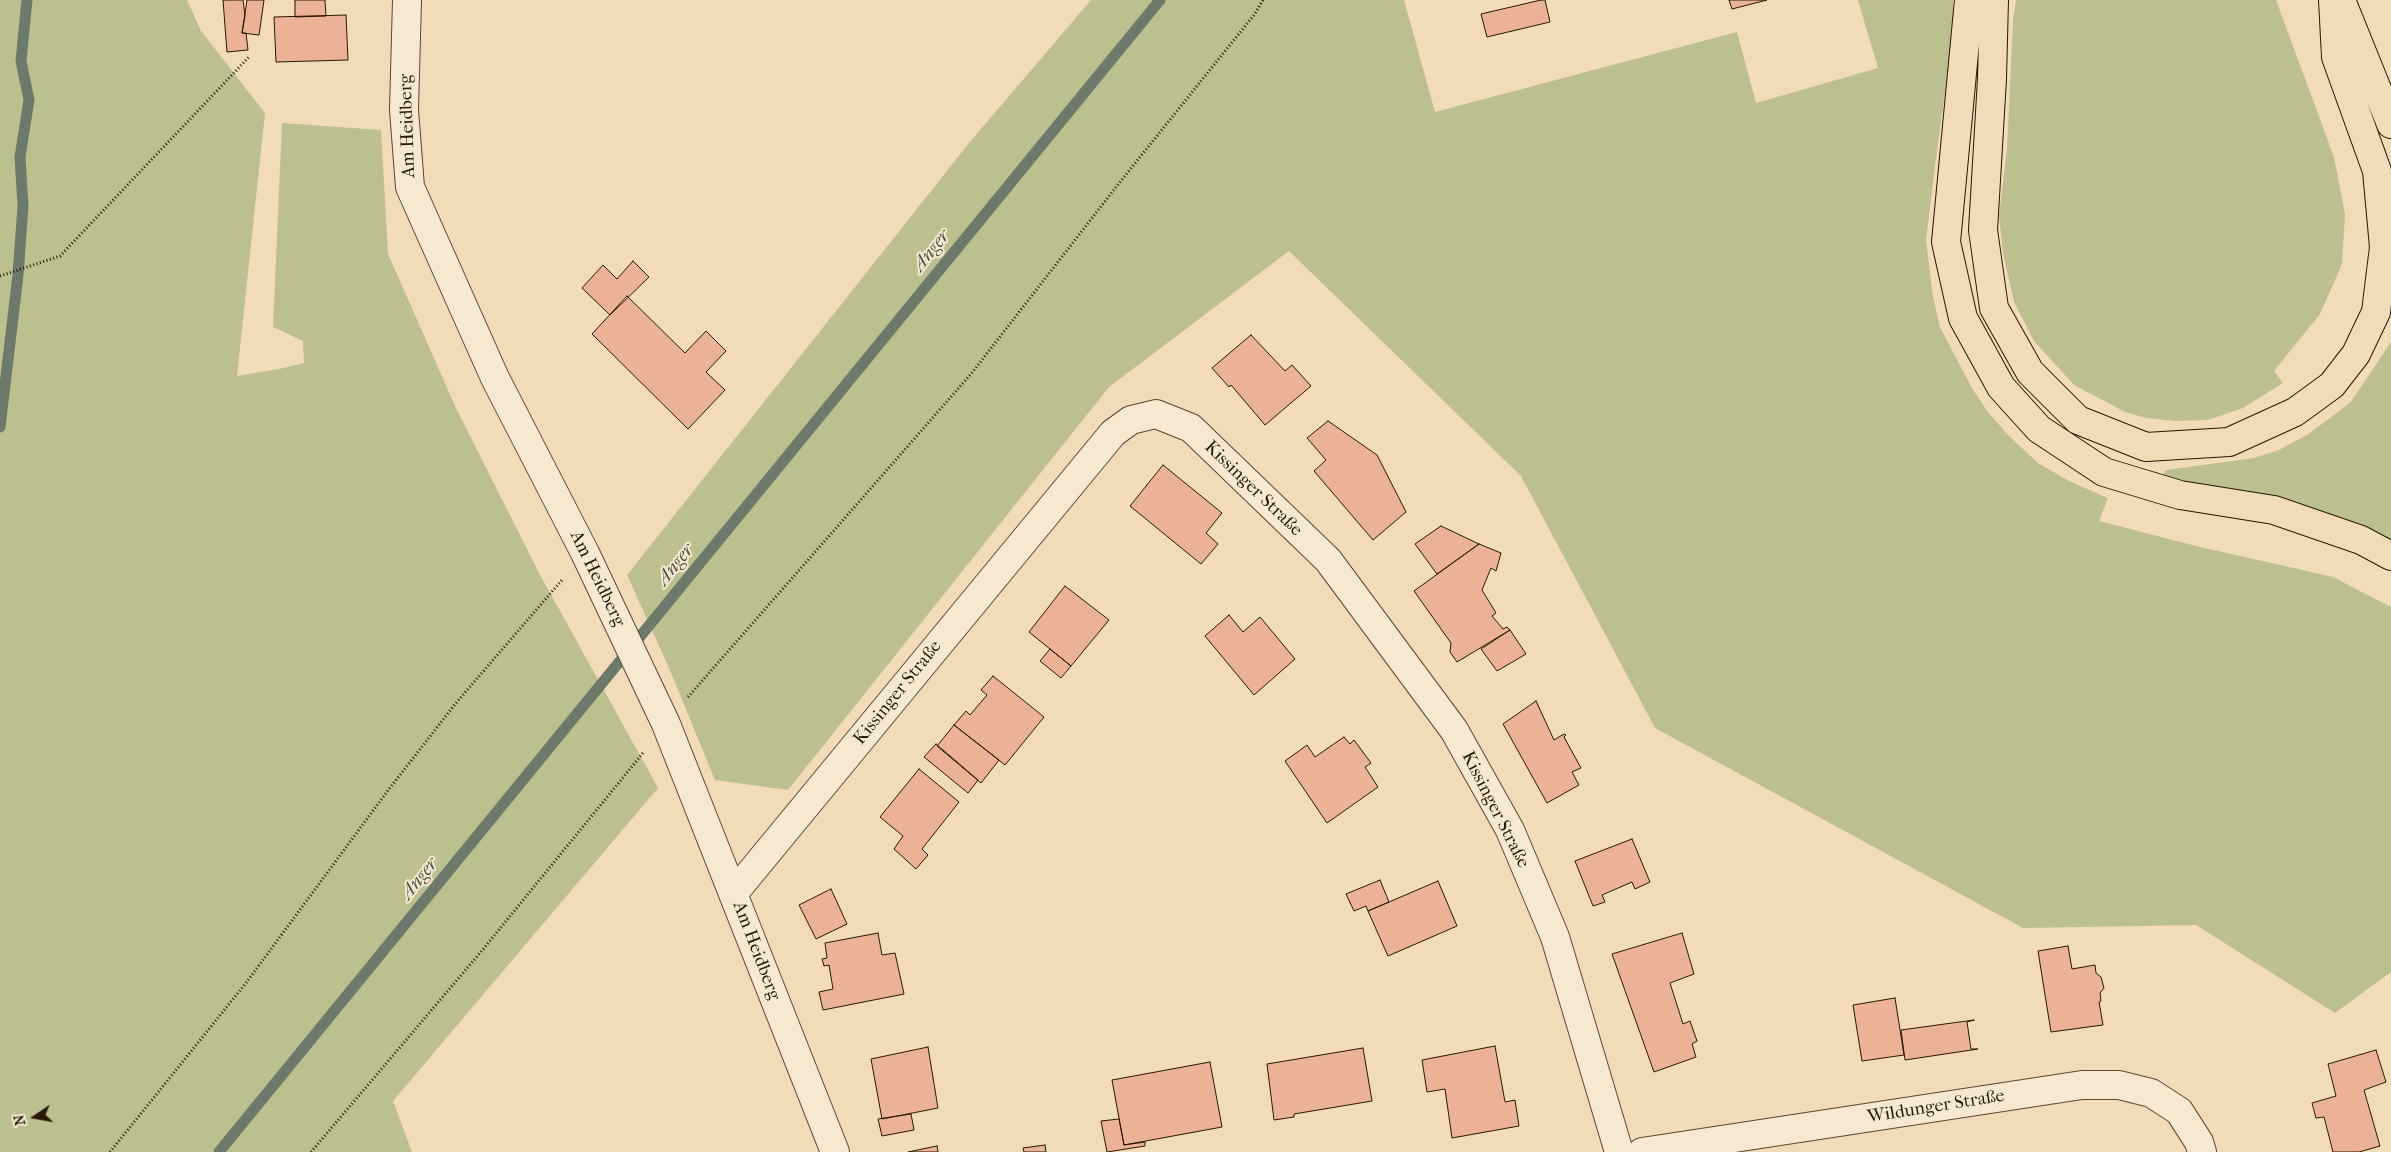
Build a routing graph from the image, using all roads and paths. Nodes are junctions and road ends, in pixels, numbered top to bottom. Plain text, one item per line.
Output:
1 (407, 0) edge
2 (1263, 0) edge
3 (1969, 0) edge
4 (1994, 0) edge
5 (2333, 0) edge
6 (2341, 0) edge
7 (249, 57) dead end
8 (2391, 124) edge
9 (0, 276) edge
10 (585, 553) junction
11 (2391, 556) edge
12 (666, 724) junction
13 (733, 894) junction
14 (110, 1152) edge
15 (312, 1152) edge
16 (834, 1152) edge
17 (1619, 1152) edge
18 (1642, 1152) edge
19 (2202, 1152) edge

1 - 10 street, Am Heidberg
2 - 12 path
3 - 11 highway
4 - 5 highway
6 - 8 highway
7 - 9 path
10 - 12 street, Am Heidberg
10 - 14 path
12 - 13 street, Am Heidberg
12 - 15 path
13 - 16 street, Am Heidberg
13 - 17 street, Kissinger Straße
18 - 19 street, Wildunger Straße

